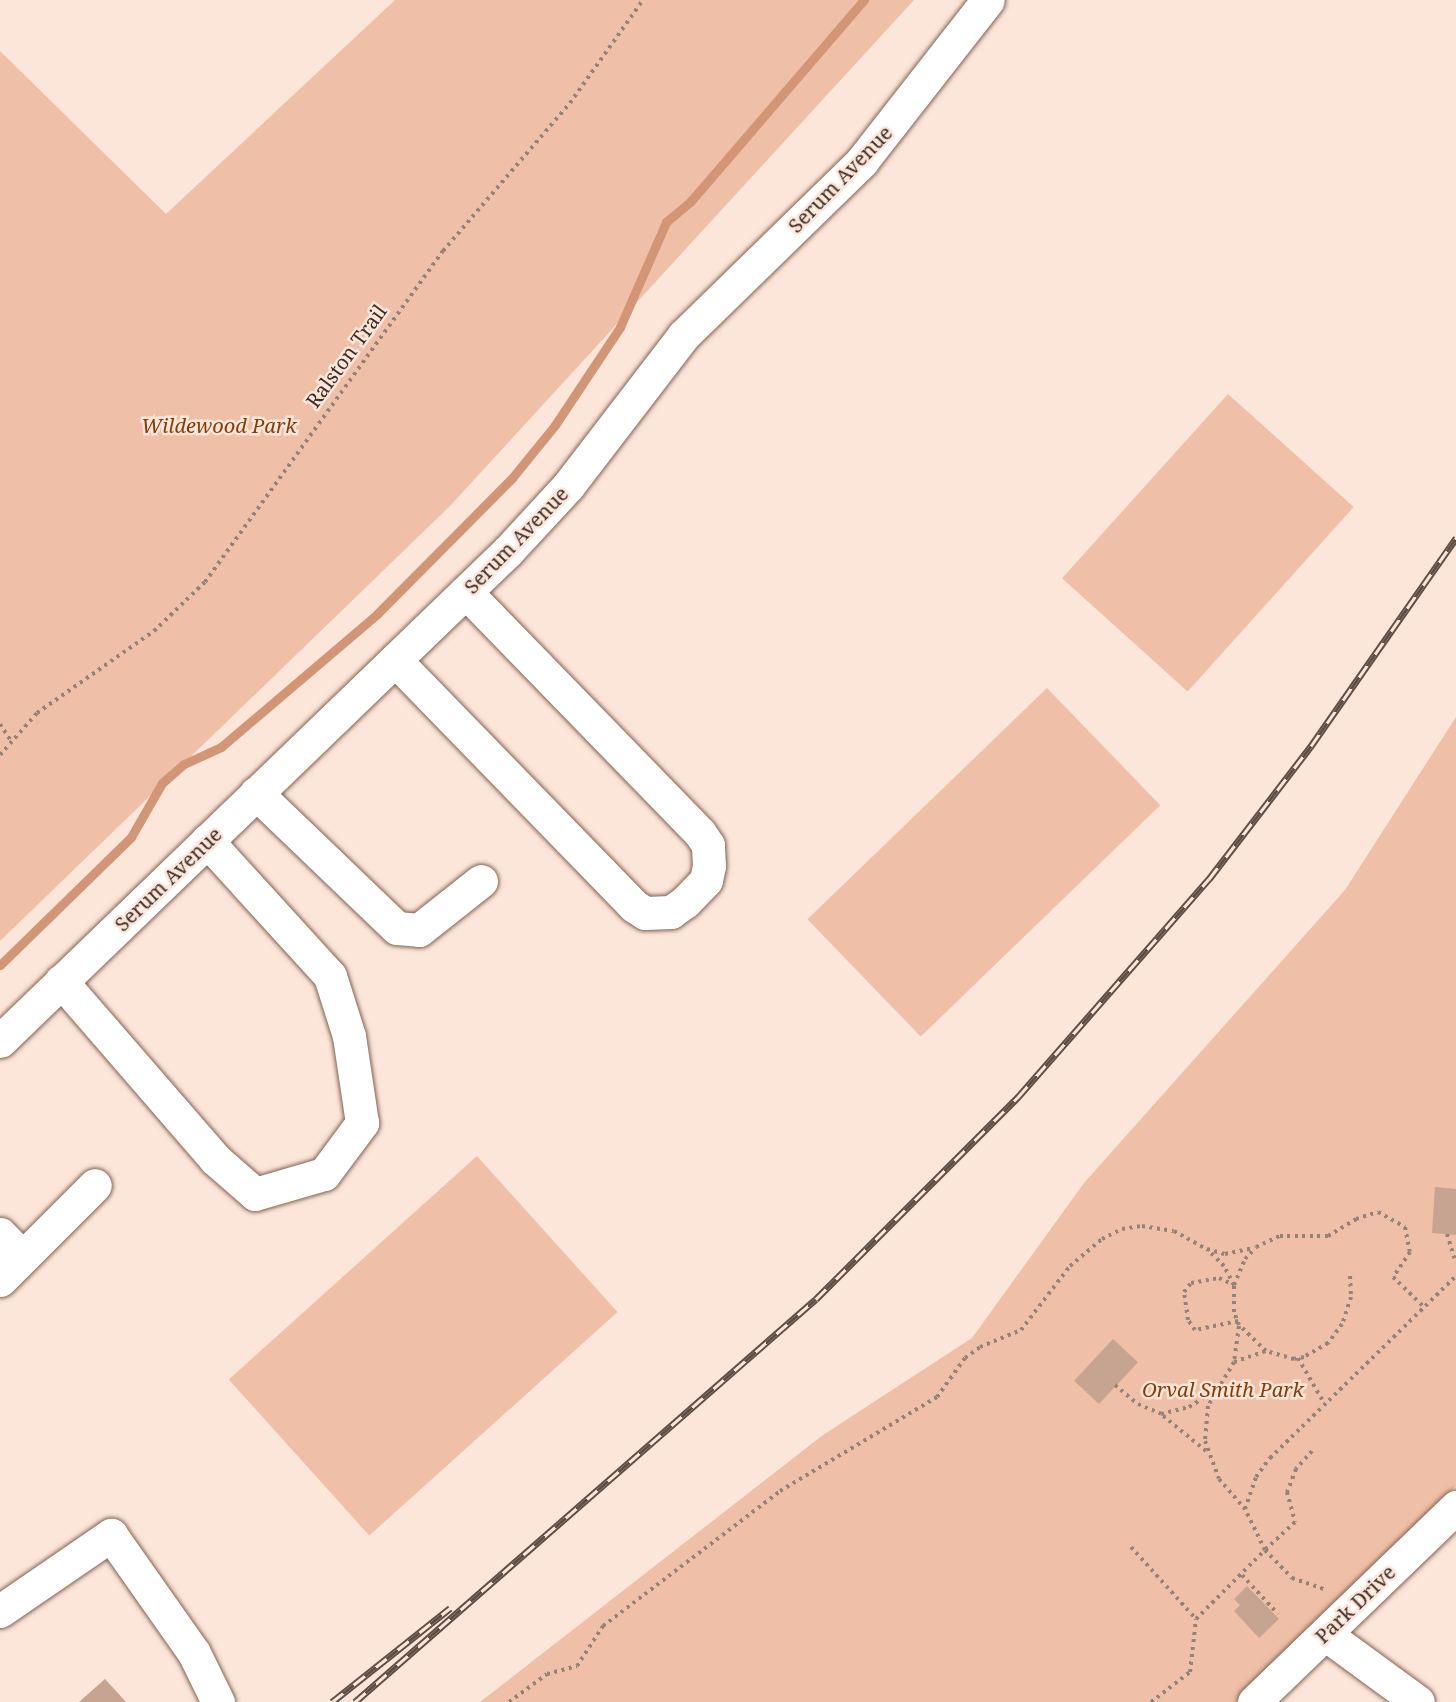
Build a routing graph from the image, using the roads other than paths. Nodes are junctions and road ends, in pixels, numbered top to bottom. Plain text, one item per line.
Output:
1 (988, 0) edge
2 (466, 592) junction
3 (395, 660) junction
4 (256, 793) junction
5 (207, 840) junction
6 (481, 881) dead end
7 (62, 981) junction
8 (0, 1041) edge
9 (94, 1185) dead end
10 (0, 1234) edge
11 (22, 1257) junction
12 (0, 1280) edge
13 (1456, 1507) edge
14 (0, 1611) edge
15 (1325, 1634) junction
16 (218, 1702) edge
17 (1254, 1702) edge
18 (1418, 1702) edge

1 - 2 street, Serum Avenue
2 - 3 street, Serum Avenue
2 - 3 street
3 - 4 street, Serum Avenue
4 - 5 street, Serum Avenue
4 - 6 street
5 - 7 street, Serum Avenue
5 - 7 street
7 - 8 street, Serum Avenue
9 - 11 street
10 - 11 street
11 - 12 street
13 - 15 street, Park Drive
14 - 16 street
15 - 17 street, Park Drive
15 - 18 street

